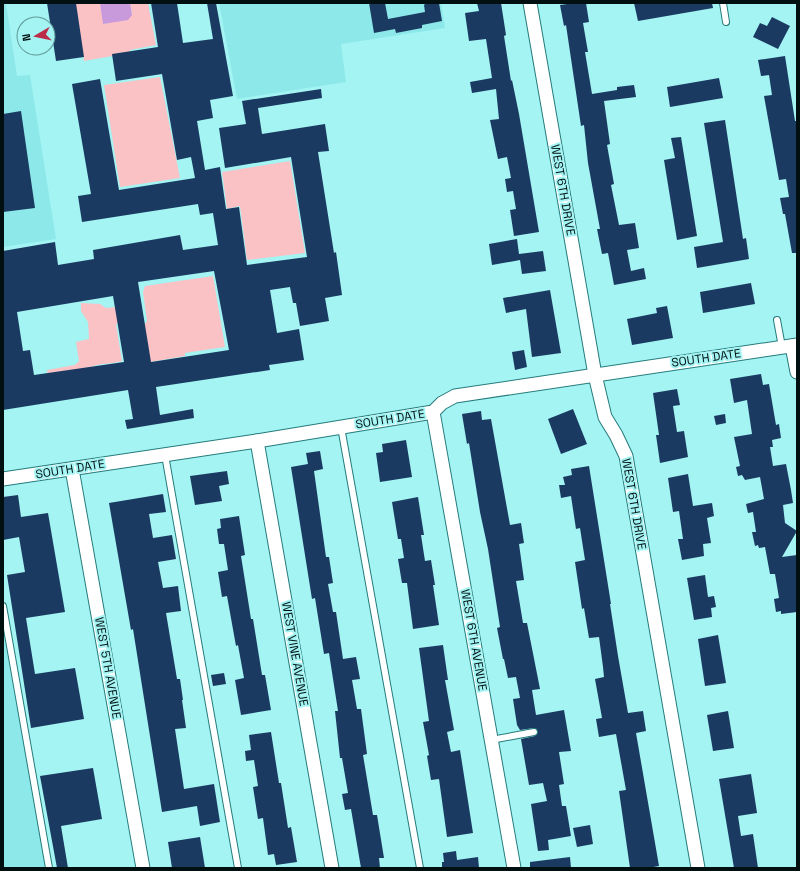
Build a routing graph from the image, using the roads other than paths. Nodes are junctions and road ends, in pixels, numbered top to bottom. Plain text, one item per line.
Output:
1 (530, 3) edge
2 (723, 3) edge
3 (726, 22) dead end
4 (778, 320) dead end
5 (791, 346) edge
6 (797, 372) edge
7 (595, 374) junction
8 (433, 412) junction
9 (341, 427) junction
10 (257, 441) junction
11 (165, 455) junction
12 (72, 469) junction
13 (3, 479) edge
14 (3, 606) edge
15 (534, 732) dead end
16 (491, 740) junction
17 (49, 868) edge
18 (143, 868) edge
19 (238, 868) edge
20 (332, 868) edge
21 (420, 868) edge
22 (514, 868) edge
23 (698, 868) edge

1 - 7 street, WEST 6TH DRIVE
2 - 3 lane
4 - 5 lane
5 - 6 street
5 - 7 street, SOUTH DATE
7 - 8 street, SOUTH DATE
7 - 23 street, WEST 6TH DRIVE
8 - 9 street, SOUTH DATE
8 - 16 street, WEST 6TH AVENUE
9 - 10 street, SOUTH DATE
9 - 21 lane
10 - 11 street, SOUTH DATE
10 - 20 street, WEST VINE AVENUE
11 - 12 street, SOUTH DATE
11 - 19 lane
12 - 13 street, SOUTH DATE
12 - 18 street, WEST 5TH AVENUE
14 - 17 lane
15 - 16 lane
16 - 22 street, WEST 6TH AVENUE

